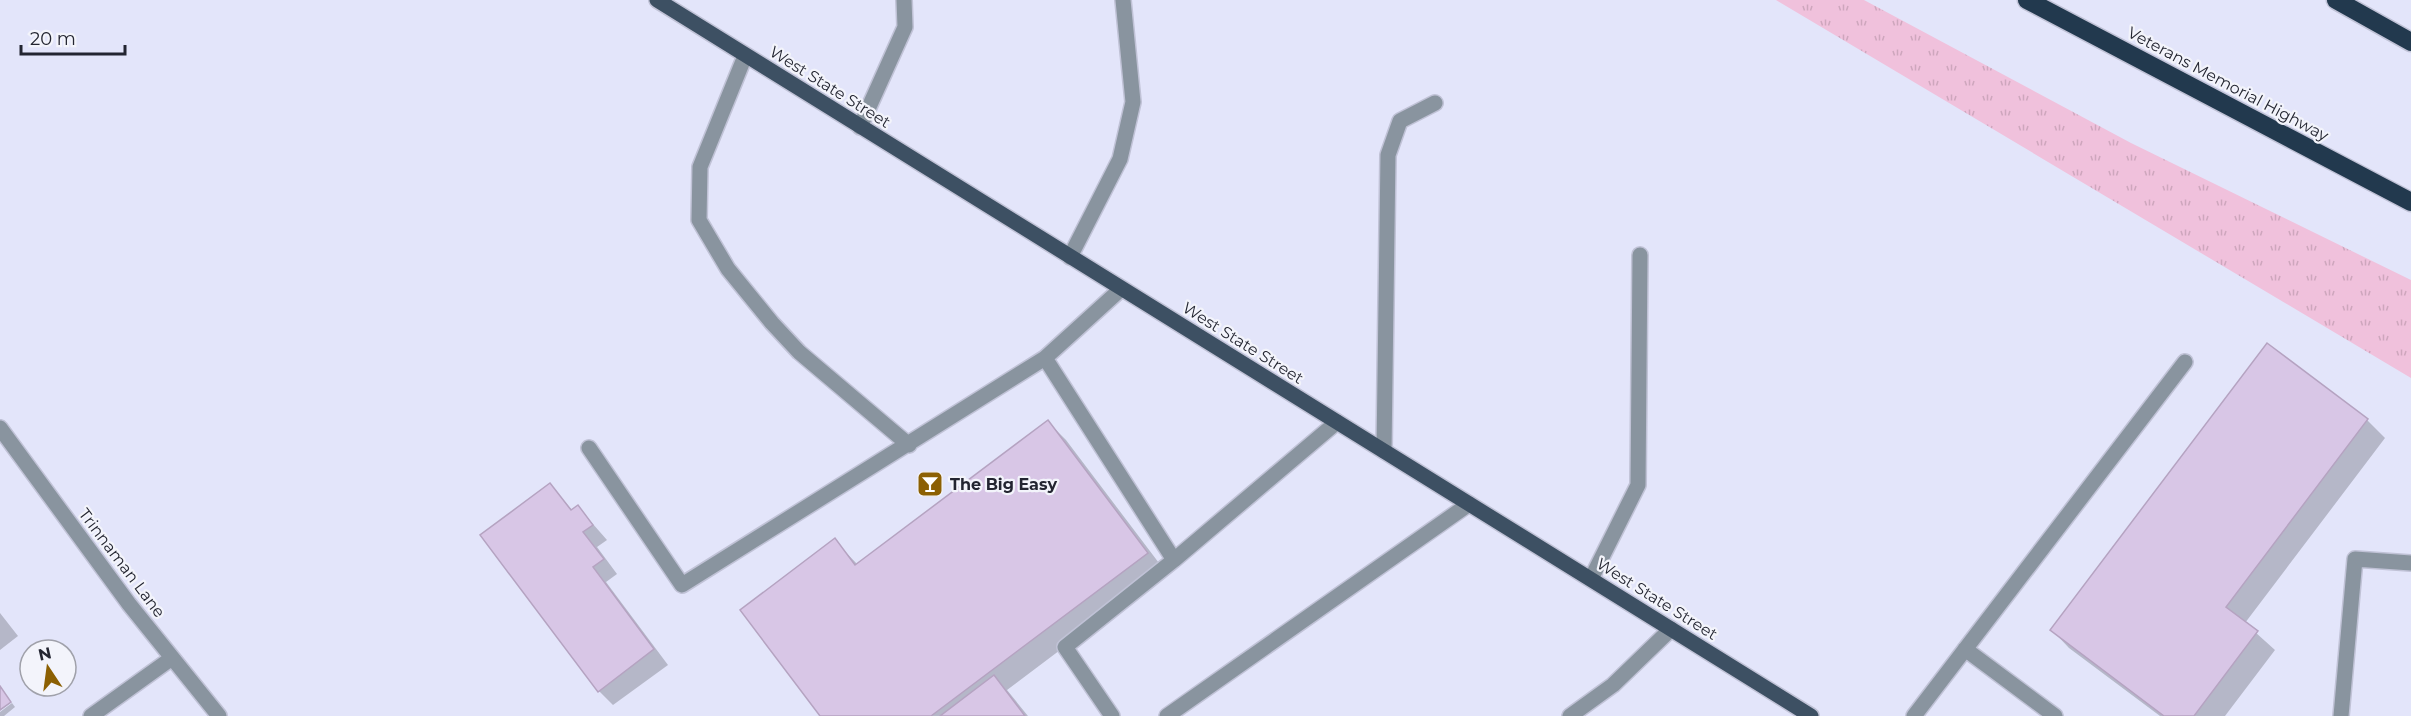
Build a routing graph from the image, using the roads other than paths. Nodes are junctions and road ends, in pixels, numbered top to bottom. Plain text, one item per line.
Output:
1 (657, 0) edge
2 (904, 0) edge
3 (1123, 0) edge
4 (2027, 0) edge
5 (2336, 0) edge
6 (677, 7) edge
7 (2411, 42) edge
8 (745, 56) junction
9 (1435, 103) dead end
10 (860, 127) junction
11 (2411, 202) edge
12 (1640, 255) dead end
13 (1070, 257) junction
14 (1121, 289) junction
15 (1045, 358) junction
16 (2185, 362) dead end
17 (1337, 422) junction
18 (0, 428) edge
19 (909, 445) junction
20 (589, 448) dead end
21 (1384, 451) junction
22 (1469, 504) junction
23 (1174, 560) junction
24 (2411, 563) edge
25 (1591, 579) junction
26 (1671, 629) junction
27 (1965, 650) junction
28 (172, 658) junction
29 (91, 716) edge
30 (219, 716) edge
31 (1112, 716) edge
32 (1167, 716) edge
33 (1570, 716) edge
34 (1811, 716) edge
35 (1914, 716) edge
36 (2055, 716) edge
37 (2341, 716) edge

1 - 6 main road, West State Street
2 - 10 street
3 - 13 street
4 - 11 highway, Veterans Memorial Highway
5 - 7 highway
6 - 8 main road, West State Street
8 - 10 main road, West State Street
8 - 19 street
9 - 21 street
10 - 13 main road, West State Street
12 - 25 street
13 - 14 main road, West State Street
14 - 15 street
14 - 17 main road, West State Street
15 - 19 street
15 - 23 street
16 - 27 street
17 - 21 main road, West State Street
17 - 23 street
18 - 28 street, Trinnaman Lane
19 - 20 street
21 - 22 main road, West State Street
22 - 25 main road, West State Street
22 - 32 street
23 - 31 street
24 - 37 street
25 - 26 main road, West State Street
26 - 33 street
26 - 34 main road, West State Street
27 - 35 street
27 - 36 street
28 - 29 street
28 - 30 street, Trinnaman Lane

